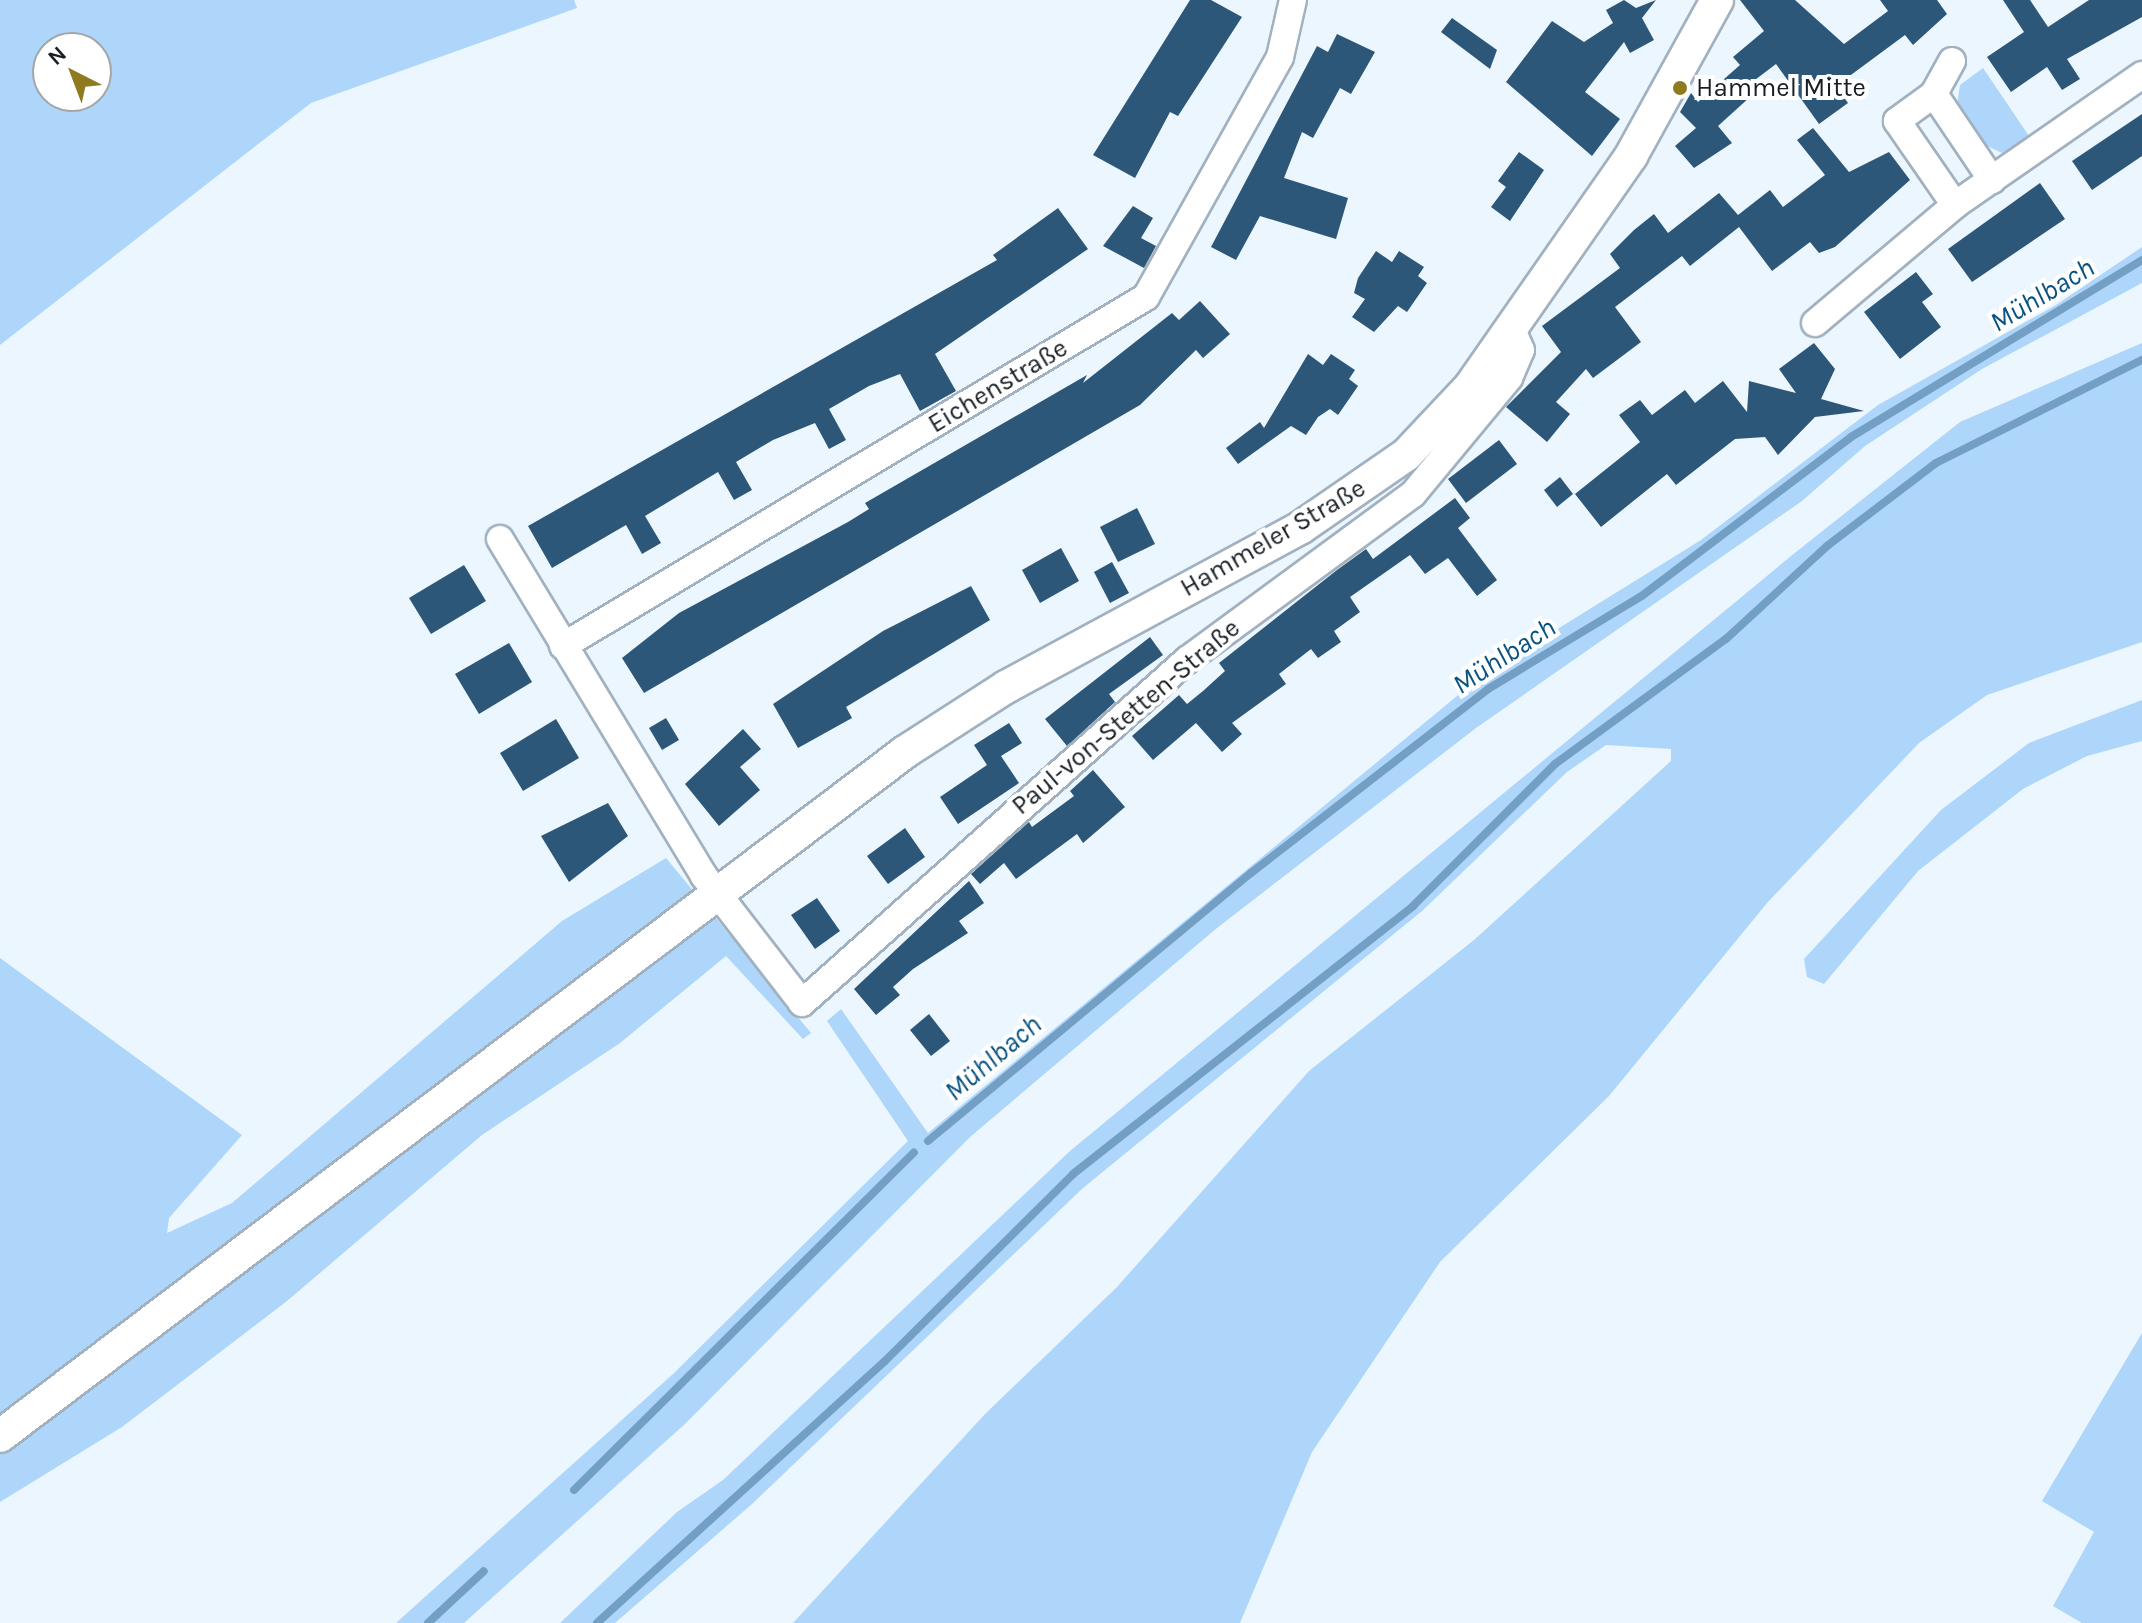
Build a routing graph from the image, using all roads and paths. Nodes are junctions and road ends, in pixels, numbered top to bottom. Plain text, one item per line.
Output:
1 (1293, 0) edge
2 (1717, 0) edge
3 (1952, 61) dead end
4 (2142, 75) edge
5 (1934, 94) junction
6 (1992, 180) junction
7 (1955, 205) junction
8 (1815, 323) dead end
9 (1511, 328) junction
10 (500, 539) dead end
11 (563, 646) junction
12 (715, 893) junction
13 (0, 1436) edge

1 - 11 street, Eichenstraße
2 - 9 main road, Hammeler Straße
3 - 5 street
4 - 6 street
5 - 6 street
5 - 7 street
6 - 7 street
7 - 8 street
9 - 12 main road, Hammeler Straße
9 - 12 street, Paul-von-Stetten-Straße
10 - 11 street
11 - 12 street
12 - 13 main road, Hammeler Straße

